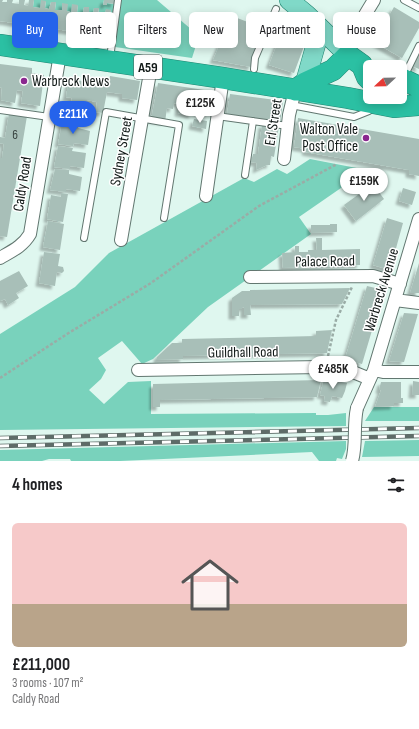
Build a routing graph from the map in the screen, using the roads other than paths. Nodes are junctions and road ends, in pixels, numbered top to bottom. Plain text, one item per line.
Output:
1 (118, 0) edge
2 (374, 0) edge
3 (404, 0) edge
4 (282, 4) edge
5 (419, 8) edge
6 (300, 12) edge
7 (325, 31) edge
8 (0, 45) edge
9 (419, 46) edge
10 (314, 48) edge
11 (60, 54) junction
12 (110, 61) junction
13 (363, 64) edge
14 (363, 65) edge
15 (151, 67) junction
16 (363, 67) edge
17 (254, 69) dead end
18 (223, 78) junction
19 (407, 79) edge
20 (407, 90) edge
21 (297, 92) junction
22 (419, 101) edge
23 (419, 105) edge
24 (0, 110) edge
25 (218, 116) junction
26 (49, 117) junction
27 (142, 119) junction
28 (253, 121) junction
29 (288, 126) junction
30 (284, 159) dead end
31 (245, 175) dead end
32 (206, 196) dead end
33 (164, 218) dead end
34 (419, 219) edge
35 (417, 233) edge
36 (84, 238) dead end
37 (121, 240) dead end
38 (0, 258) edge
39 (250, 278) dead end
40 (400, 284) junction
41 (395, 300) junction
42 (419, 303) edge
43 (138, 370) dead end
44 (419, 372) edge
45 (372, 375) junction
46 (352, 461) edge

1 - 12 lane
2 - 13 street
3 - 5 lane
4 - 6 main road
4 - 17 lane
7 - 14 main road
8 - 11 highway, A59
9 - 19 lane
10 - 21 main road
11 - 12 highway, A59
11 - 26 street, Caldy Road
12 - 15 highway, A59
15 - 18 highway, A59
15 - 27 street, Sydney Street
16 - 21 highway
18 - 21 highway, A59
18 - 25 street
20 - 22 highway
21 - 23 highway, A59
21 - 29 street, Erl Street
24 - 26 lane
25 - 28 lane
25 - 32 street
26 - 38 street, Caldy Road
27 - 33 lane
27 - 36 lane
27 - 37 street, Sydney Street
28 - 29 lane
28 - 31 lane
29 - 30 street, Erl Street
34 - 35 street, Warbreck Avenue
35 - 40 street, Warbreck Avenue
39 - 40 street, Palace Road
40 - 41 street, Warbreck Avenue
41 - 42 street
41 - 45 street, Warbreck Avenue
43 - 45 street, Guildhall Road
44 - 45 street, Guildhall Road
45 - 46 street, Warbreck Avenue, bridge

